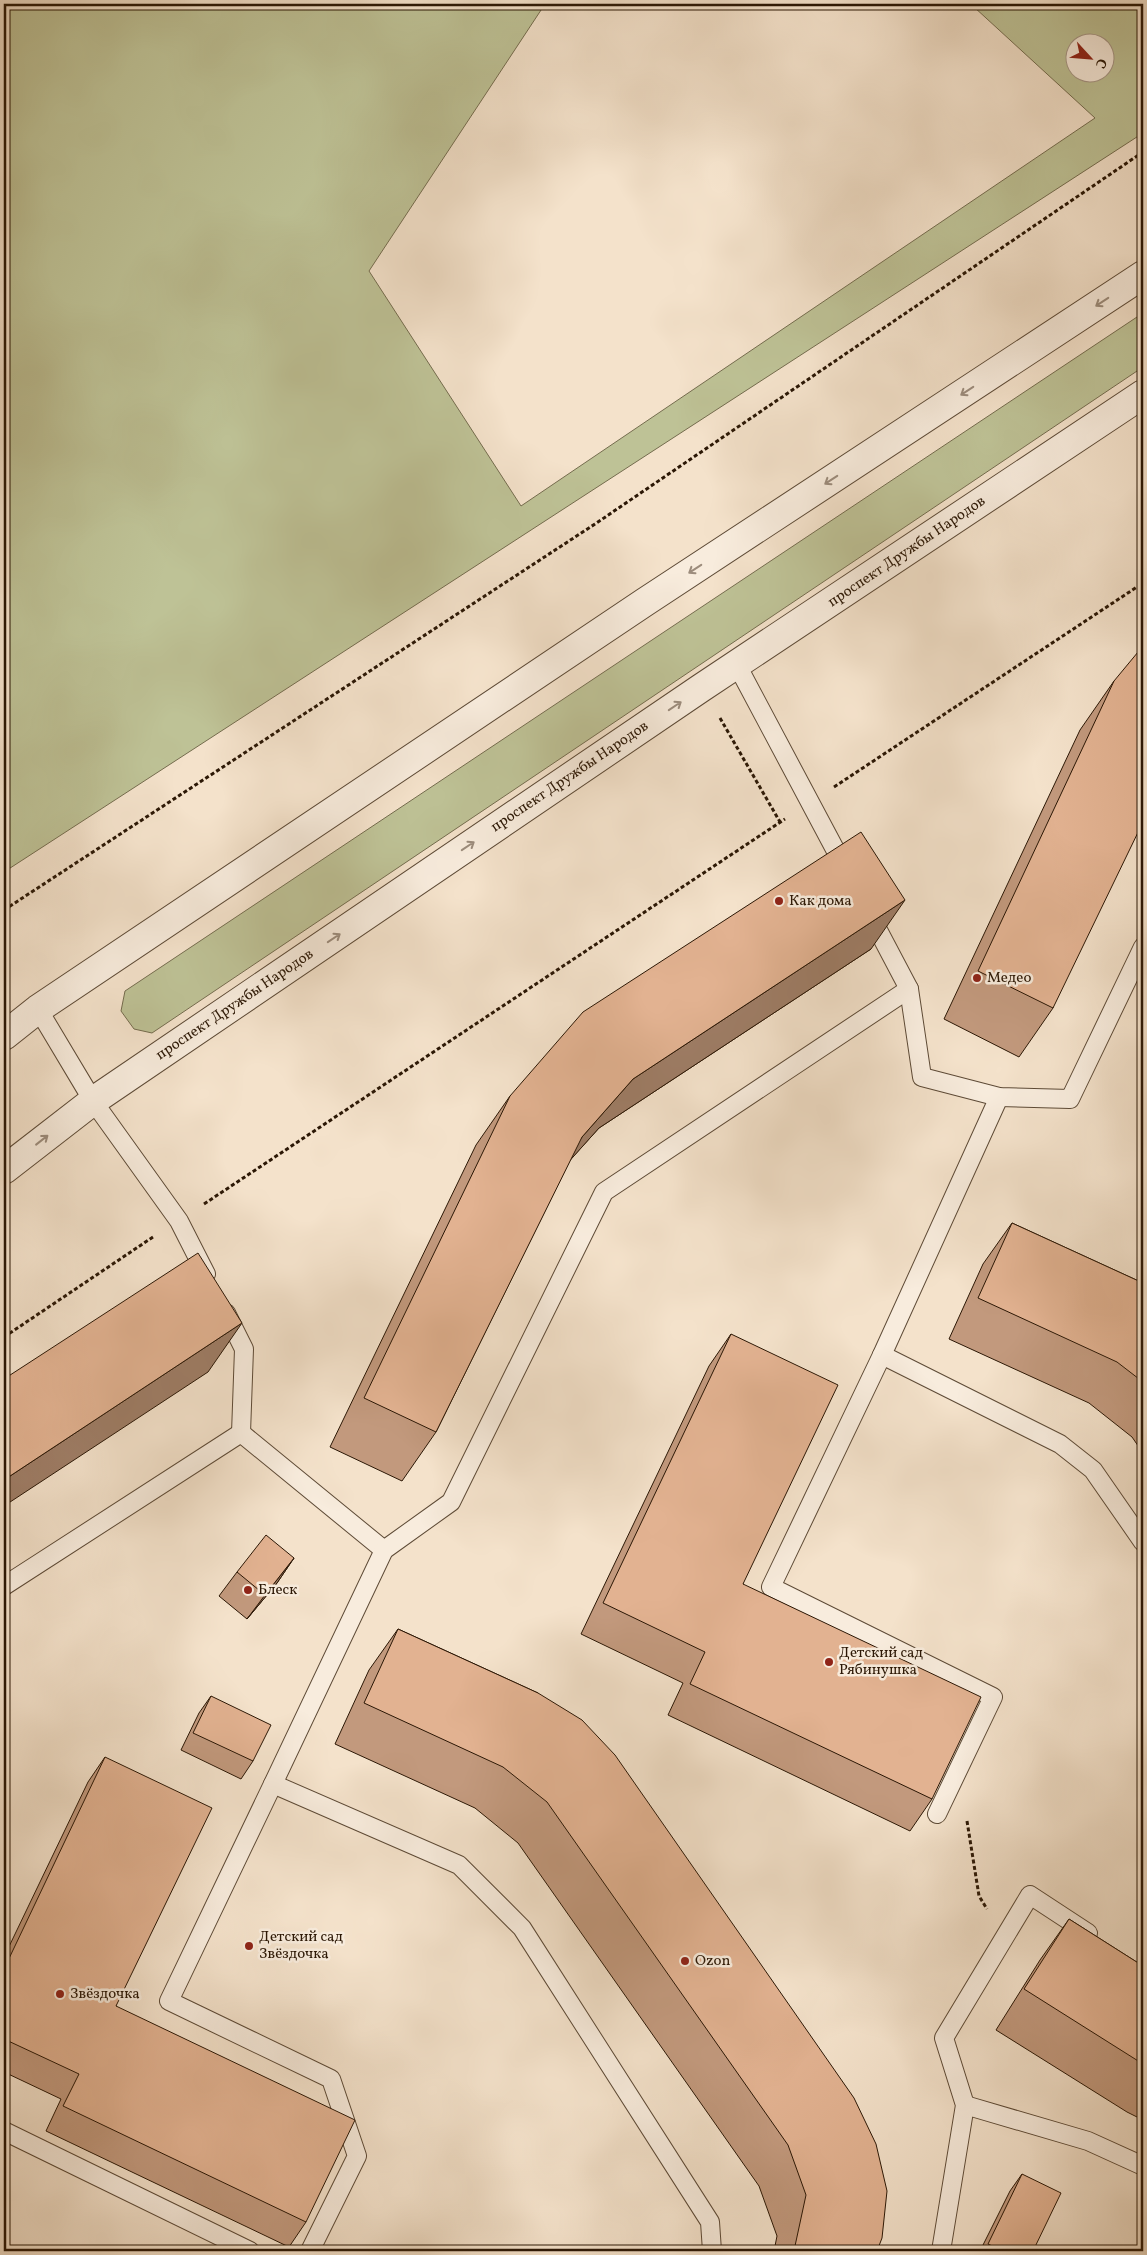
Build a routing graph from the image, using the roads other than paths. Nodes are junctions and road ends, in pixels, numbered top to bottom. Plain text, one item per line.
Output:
1 (1143, 275) edge
2 (1143, 394) edge
3 (737, 665) junction
4 (855, 887) edge
5 (864, 904) edge
6 (1143, 947) edge
7 (909, 989) junction
8 (38, 1009) junction
9 (4, 1036) edge
10 (999, 1098) junction
11 (93, 1101) junction
12 (4, 1170) edge
13 (882, 1355) junction
14 (241, 1433) junction
15 (1143, 1542) edge
16 (384, 1550) junction
17 (4, 1586) edge
18 (274, 1784) junction
19 (937, 1814) edge
20 (1103, 1942) edge
21 (965, 2105) junction
22 (4, 2132) edge
23 (1143, 2166) edge
24 (250, 2251) edge
25 (310, 2251) edge
26 (712, 2251) edge
27 (941, 2251) edge

1 -> 8 street
2 - 3 street, проспект Дружбы Народов
3 - 4 lane
11 -> 3 street, проспект Дружбы Народов
5 - 7 lane
6 - 10 lane
7 - 10 lane
7 - 16 lane
8 - 9 street
8 - 11 lane
10 - 13 lane
12 -> 11 street, проспект Дружбы Народов
11 - 14 lane
13 - 15 lane
13 - 19 lane
14 - 16 lane
14 - 17 lane
16 - 18 lane
18 - 25 lane
18 - 26 lane
20 - 21 lane
21 - 23 lane
21 - 27 lane
22 - 24 lane

